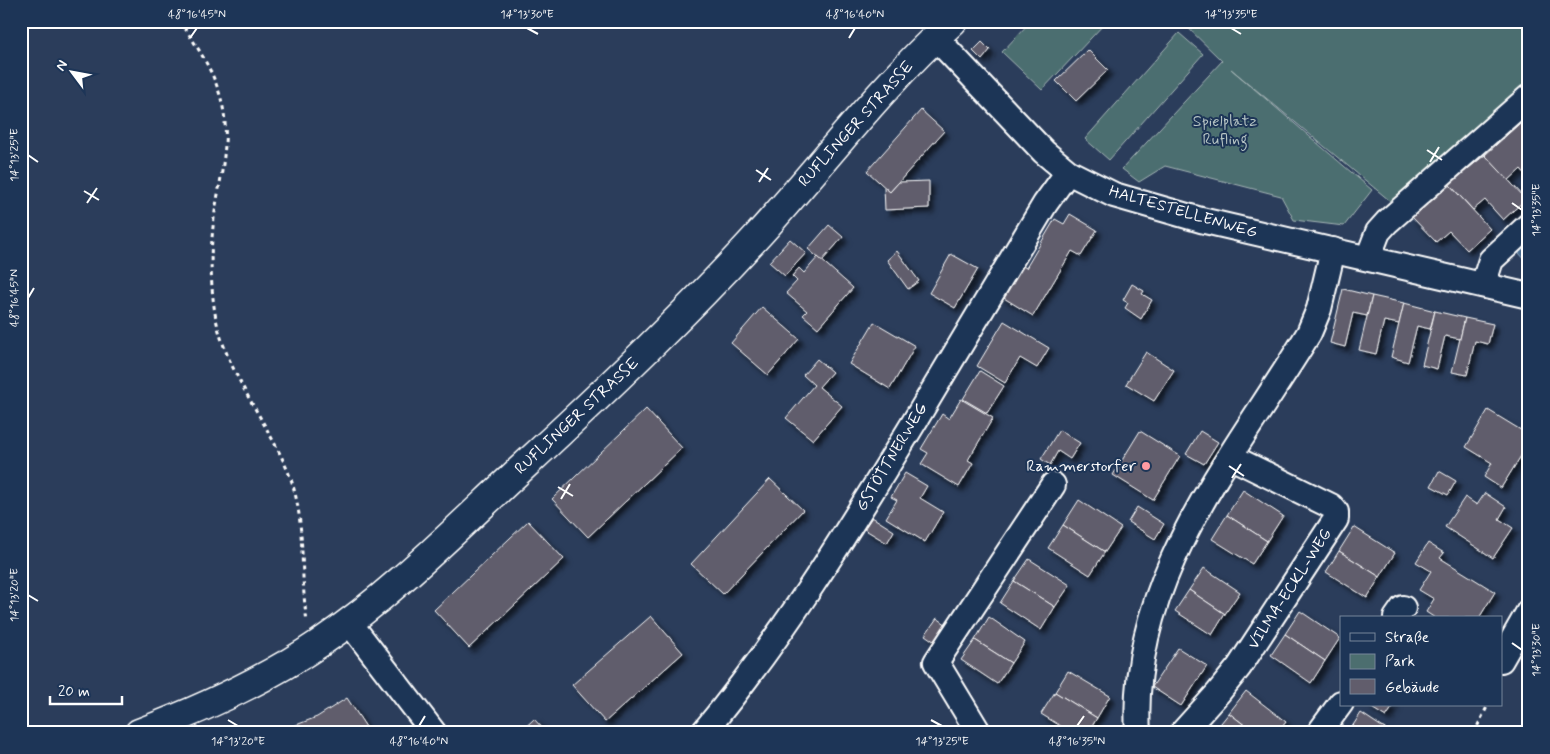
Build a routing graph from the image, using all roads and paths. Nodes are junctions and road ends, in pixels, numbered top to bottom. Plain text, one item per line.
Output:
1 (180, 21) edge
2 (944, 29) edge
3 (1529, 98) edge
4 (1068, 172) junction
5 (1529, 225) edge
6 (1333, 250) junction
7 (1368, 258) junction
8 (1483, 285) junction
9 (1529, 296) edge
10 (1231, 457) junction
11 (1053, 485) dead end
12 (1529, 611) edge
13 (349, 622) junction
14 (320, 643) junction
15 (1502, 658) edge
16 (1340, 704) edge
17 (1488, 706) edge
18 (139, 733) edge
19 (434, 733) edge
20 (703, 733) edge
21 (979, 733) edge
22 (1138, 733) edge
23 (1182, 733) edge
24 (1319, 733) edge
25 (1474, 733) edge

1 - 14 path
2 - 4 street, HALTESTELLENWEG
2 - 13 street, RUFLINGER STRASSE
3 - 7 street
4 - 6 street, HALTESTELLENWEG
4 - 20 street, GSTÖTTNERWEG
5 - 8 street
6 - 7 street, HALTESTELLENWEG
6 - 10 street
7 - 8 street, HALTESTELLENWEG
8 - 9 street, HALTESTELLENWEG
10 - 22 street
10 - 23 street, VILMA-ECKL-WEG
11 - 21 street
12 - 15 street
13 - 14 street, RUFLINGER STRASSE
13 - 19 street
14 - 18 street, RUFLINGER STRASSE
16 - 24 street
17 - 25 path

